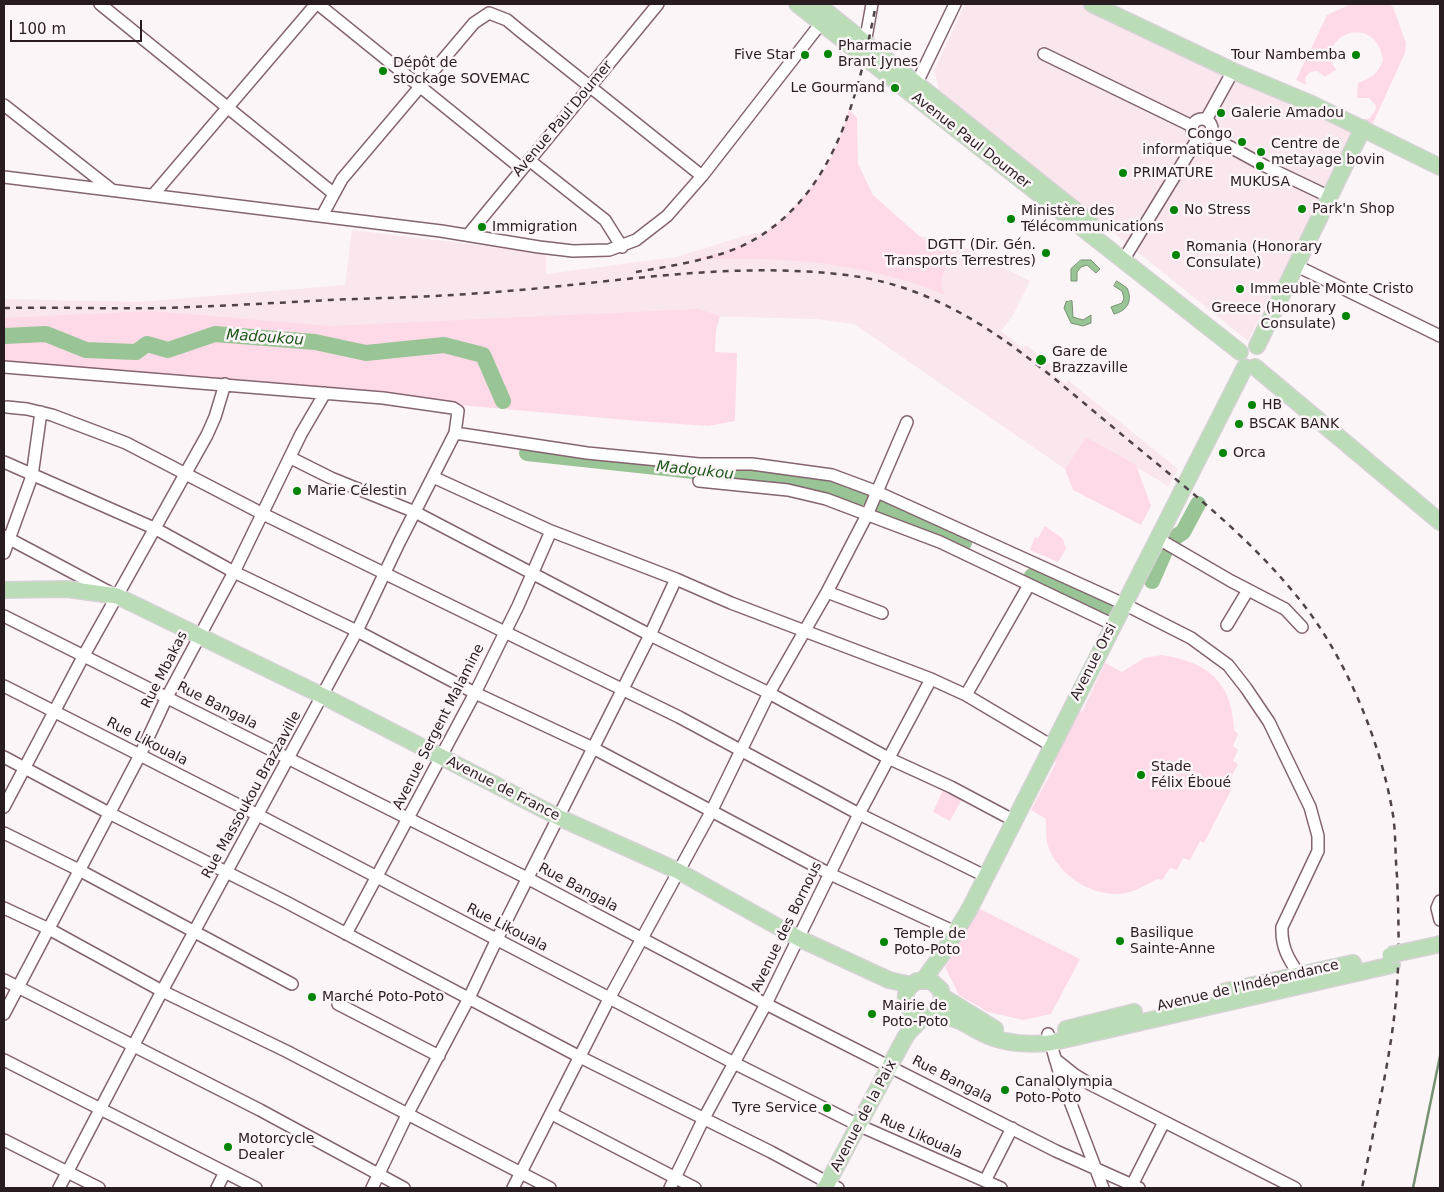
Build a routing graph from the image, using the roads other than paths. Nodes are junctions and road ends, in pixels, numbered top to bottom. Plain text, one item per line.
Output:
1 (100, 4) edge
2 (317, 4) edge
3 (797, 4) edge
4 (872, 4) edge
5 (955, 4) edge
6 (1092, 4) edge
7 (653, 5) edge
8 (823, 13) edge
9 (864, 48) junction
10 (1044, 54) dead end
11 (1233, 71) junction
12 (420, 85) junction
13 (592, 86) junction
14 (914, 89) junction
15 (4, 105) edge
16 (229, 107) junction
17 (1206, 120) junction
18 (1192, 126) junction
19 (1364, 128) junction
20 (1210, 136) junction
21 (1198, 138) junction
22 (526, 165) junction
23 (1440, 167) edge
24 (702, 176) junction
25 (4, 177) edge
26 (1040, 189) junction
27 (113, 191) junction
28 (333, 193) junction
29 (153, 195) junction
30 (1330, 197) junction
31 (322, 216) junction
32 (468, 235) junction
33 (622, 246) junction
34 (1127, 254) junction
35 (1297, 266) junction
36 (1440, 336) edge
37 (1248, 348) junction
38 (1254, 365) junction
39 (4, 368) edge
40 (225, 384) junction
41 (325, 393) junction
42 (8, 407) dead end
43 (41, 412) junction
44 (906, 422) dead end
45 (455, 434) junction
46 (291, 458) junction
47 (4, 462) edge
48 (186, 473) junction
49 (32, 476) junction
50 (433, 477) junction
51 (698, 481) dead end
52 (875, 491) junction
53 (1440, 508) edge
54 (415, 512) junction
55 (263, 514) junction
56 (867, 514) junction
57 (1440, 522) edge
58 (156, 530) junction
59 (551, 531) junction
60 (7, 537) edge
61 (1157, 538) junction
62 (4, 553) edge
63 (234, 572) junction
64 (386, 572) junction
65 (531, 573) junction
66 (676, 578) junction
67 (1029, 585) junction
68 (4, 590) edge
69 (1248, 590) junction
70 (827, 592) junction
71 (116, 596) junction
72 (1124, 604) junction
73 (882, 614) dead end
74 (4, 616) edge
75 (1114, 625) junction
76 (1227, 625) dead end
77 (1302, 627) dead end
78 (806, 630) junction
79 (357, 631) junction
80 (505, 631) junction
81 (650, 635) junction
82 (200, 636) junction
83 (84, 655) junction
84 (931, 679) junction
85 (4, 686) edge
86 (621, 690) junction
87 (474, 693) junction
88 (769, 693) junction
89 (966, 695) junction
90 (323, 696) junction
91 (167, 697) junction
92 (55, 712) junction
93 (1052, 746) junction
94 (592, 748) junction
95 (739, 751) junction
96 (140, 755) junction
97 (4, 757) edge
98 (441, 758) junction
99 (890, 759) junction
100 (288, 760) junction
101 (25, 768) junction
102 (4, 807) edge
103 (711, 812) junction
104 (109, 813) junction
105 (859, 814) junction
106 (258, 815) junction
107 (558, 817) junction
108 (408, 819) junction
109 (1013, 820) junction
110 (4, 833) edge
111 (79, 870) junction
112 (678, 871) junction
113 (226, 872) junction
114 (830, 874) junction
115 (986, 876) junction
116 (377, 878) junction
117 (527, 878) junction
118 (1440, 901) edge
119 (4, 908) edge
120 (1440, 920) edge
121 (49, 929) junction
122 (195, 932) junction
123 (955, 932) junction
124 (346, 934) junction
125 (497, 938) junction
126 (798, 938) junction
127 (642, 939) junction
128 (1434, 950) edge
129 (1391, 960) junction
130 (1299, 974) junction
131 (4, 980) edge
132 (292, 984) dead end
133 (19, 988) junction
134 (162, 991) junction
135 (921, 991) junction
136 (469, 998) junction
137 (610, 998) junction
138 (338, 1004) dead end
139 (766, 1004) junction
140 (4, 1014) edge
141 (927, 1016) junction
142 (1053, 1038) junction
143 (902, 1043) junction
144 (135, 1046) junction
145 (439, 1056) junction
146 (580, 1057) junction
147 (4, 1060) edge
148 (1059, 1061) junction
149 (734, 1063) junction
150 (890, 1066) junction
151 (101, 1108) junction
152 (552, 1114) junction
153 (407, 1115) junction
154 (703, 1120) junction
155 (1164, 1122) junction
156 (858, 1125) junction
157 (1012, 1128) junction
158 (4, 1140) edge
159 (1096, 1169) junction
160 (225, 1172) junction
161 (520, 1173) junction
162 (67, 1174) junction
163 (379, 1176) junction
164 (985, 1181) junction
165 (673, 1184) edge
166 (1281, 1185) edge
167 (831, 1187) edge
168 (1135, 1187) edge
169 (58, 1188) edge
170 (99, 1188) edge
171 (217, 1188) edge
172 (256, 1188) edge
173 (372, 1188) edge
174 (404, 1188) edge
175 (513, 1188) edge
176 (550, 1188) edge
177 (694, 1188) edge
178 (1001, 1188) edge
179 (1103, 1188) edge
180 (1295, 1188) edge

1 - 16 street
2 - 12 street
2 - 16 street
3 - 8 main road, Avenue Paul Doumer
4 - 9 street
5 - 14 street
6 - 11 main road
7 - 13 street, Avenue Paul Doumer
8 - 9 main road, Avenue Paul Doumer
8 - 24 street
9 - 14 main road, Avenue Paul Doumer
10 - 18 street
11 - 17 street
11 - 19 main road
12 - 13 street
12 - 22 street
12 - 28 street
13 - 22 street, Avenue Paul Doumer
13 - 24 street
14 - 26 main road, Avenue Paul Doumer
15 - 27 street
16 - 28 street
16 - 29 street
17 - 18 street
17 - 20 street
18 - 21 street
19 - 23 main road
19 - 30 main road
20 - 21 street
20 - 30 street
21 - 34 street
22 - 32 street, Avenue Paul Doumer
22 - 33 street
24 - 33 street
25 - 27 street
26 - 34 main road, Avenue Paul Doumer
26 - 37 main road, Avenue Paul Doumer
27 - 29 street
28 - 31 street
29 - 31 street
30 - 35 main road
31 - 32 street
32 - 33 street
34 - 37 main road, Avenue Paul Doumer
35 - 36 street
35 - 37 main road
37 - 38 main road
37 - 38 main road
38 - 53 main road
38 - 57 main road
38 - 61 main road, Avenue Orsi
39 - 40 street
40 - 41 street
40 - 48 street
41 - 45 street, Rue Massoukou Brazzaville
41 - 46 street, Rue Mbakas
42 - 43 street
43 - 48 street
43 - 49 street
44 - 52 street
45 - 50 street, Rue Massoukou Brazzaville
45 - 52 street
46 - 54 street
46 - 55 street, Rue Mbakas
47 - 49 street
48 - 55 street
48 - 58 street
49 - 58 street
49 - 60 street
50 - 54 street, Rue Massoukou Brazzaville
50 - 59 street
51 - 56 street
52 - 56 street
52 - 72 street
54 - 64 street, Rue Massoukou Brazzaville
54 - 65 street
55 - 63 street, Rue Mbakas
55 - 64 street
56 - 67 street
56 - 70 street
58 - 63 street
58 - 71 street
59 - 65 street, Avenue Sergent Malamine
59 - 66 street
60 - 62 street
60 - 71 street
61 - 69 street
61 - 72 main road, Avenue Orsi
63 - 79 street
63 - 82 street, Rue Mbakas
64 - 79 street, Rue Massoukou Brazzaville
64 - 80 street
65 - 80 street, Avenue Sergent Malamine
65 - 81 street
66 - 78 street
66 - 81 street
67 - 75 street
67 - 89 street
68 - 71 main road, Avenue de France
69 - 76 street
69 - 77 street
70 - 73 street
70 - 78 street
71 - 82 main road, Avenue de France
71 - 83 street
72 - 75 main road, Avenue Orsi
72 - 130 street
74 - 83 street, Rue Bangala
75 - 93 main road, Avenue Orsi
78 - 84 street
78 - 88 street
79 - 87 street
79 - 90 street, Rue Massoukou Brazzaville
80 - 86 street
80 - 87 street, Avenue Sergent Malamine
81 - 86 street
81 - 88 street
82 - 90 main road, Avenue de France
82 - 91 street, Rue Mbakas
83 - 91 street, Rue Bangala
83 - 92 street
84 - 89 street
84 - 99 street, Avenue des Bornous
85 - 92 street, Rue Likouala
86 - 94 street
86 - 95 street
87 - 94 street
87 - 98 street, Avenue Sergent Malamine
88 - 95 street
88 - 99 street
89 - 93 street
90 - 98 main road, Avenue de France
90 - 100 street, Rue Massoukou Brazzaville
91 - 96 street, Rue Mbakas
91 - 100 street, Rue Bangala
92 - 96 street, Rue Likouala
92 - 101 street
93 - 109 main road, Avenue Orsi
94 - 103 street
94 - 107 street
95 - 103 street
95 - 105 street
96 - 104 street, Rue Mbakas
96 - 106 street, Rue Likouala
97 - 101 street
98 - 107 main road, Avenue de France
98 - 108 street, Avenue Sergent Malamine
99 - 105 street, Avenue des Bornous
99 - 109 street
100 - 106 street, Rue Massoukou Brazzaville
100 - 108 street, Rue Bangala
101 - 102 street
101 - 104 street
103 - 112 street
103 - 114 street
104 - 111 street, Rue Mbakas
104 - 113 street
105 - 114 street, Avenue des Bornous
105 - 115 street
106 - 113 street, Rue Massoukou Brazzaville
106 - 116 street, Rue Likouala
107 - 112 main road, Avenue de France
107 - 117 street
108 - 116 street, Avenue Sergent Malamine
108 - 117 street, Rue Bangala
109 - 115 main road, Avenue Orsi
110 - 111 street
111 - 121 street, Rue Mbakas
111 - 122 street
112 - 126 main road, Avenue de France
112 - 127 street
113 - 122 street, Rue Massoukou Brazzaville
113 - 124 street
114 - 123 street
114 - 126 street, Avenue des Bornous
115 - 123 main road, Avenue Orsi
116 - 124 street, Avenue Sergent Malamine
116 - 125 street, Rue Likouala
117 - 125 street
117 - 127 street, Rue Bangala
118 - 120 street
119 - 121 street
121 - 133 street, Rue Mbakas
121 - 134 street
122 - 132 street
122 - 134 street, Rue Massoukou Brazzaville
123 - 135 main road, Avenue Orsi
124 - 136 street
125 - 136 street
125 - 137 street, Rue Likouala
126 - 135 main road, Avenue de France
126 - 139 street, Avenue des Bornous
127 - 137 street
127 - 139 street, Rue Bangala
128 - 129 main road, Avenue de l'Indépendance, bridge
129 - 130 main road, Avenue de l'Indépendance
129 - 142 main road, Avenue de l'Indépendance
130 - 142 main road, Avenue de l'Indépendance
131 - 133 street
133 - 140 street, Rue Mbakas
133 - 144 street
134 - 144 street, Rue Massoukou Brazzaville
134 - 153 street
135 - 141 main road
135 - 141 main road
135 - 142 main road, Avenue de l'Indépendance
135 - 143 main road, Avenue Orsi
136 - 145 street
136 - 146 street
137 - 146 street
137 - 149 street, Rue Likouala
138 - 145 street
139 - 149 street, Avenue des Bornous
139 - 150 street, Rue Bangala
141 - 142 main road, Avenue de l'Indépendance
141 - 143 main road
142 - 148 street
143 - 150 main road, Avenue de la Paix
144 - 151 street, Rue Massoukou Brazzaville
144 - 163 street
145 - 153 street
146 - 152 street
146 - 154 street
147 - 151 street
148 - 155 street
148 - 159 street
149 - 154 street, Avenue des Bornous
149 - 156 street, Rue Likouala
150 - 156 main road, Avenue de la Paix
150 - 157 street, Rue Bangala
151 - 160 street
151 - 162 street, Rue Massoukou Brazzaville
152 - 161 street
152 - 165 street
153 - 161 street
153 - 163 street
154 - 165 street, Avenue des Bornous
154 - 167 street
155 - 166 street
155 - 168 street
156 - 164 street, Rue Likouala
156 - 167 main road, Avenue de la Paix
157 - 159 street, Rue Bangala
157 - 164 street
158 - 162 street
159 - 168 street, Rue Bangala
159 - 179 street
160 - 171 street
160 - 172 street
161 - 175 street
161 - 176 street
162 - 169 street, Rue Massoukou Brazzaville
162 - 170 street
163 - 173 street
163 - 174 street
164 - 178 street, Rue Likouala
165 - 177 street
166 - 180 street

